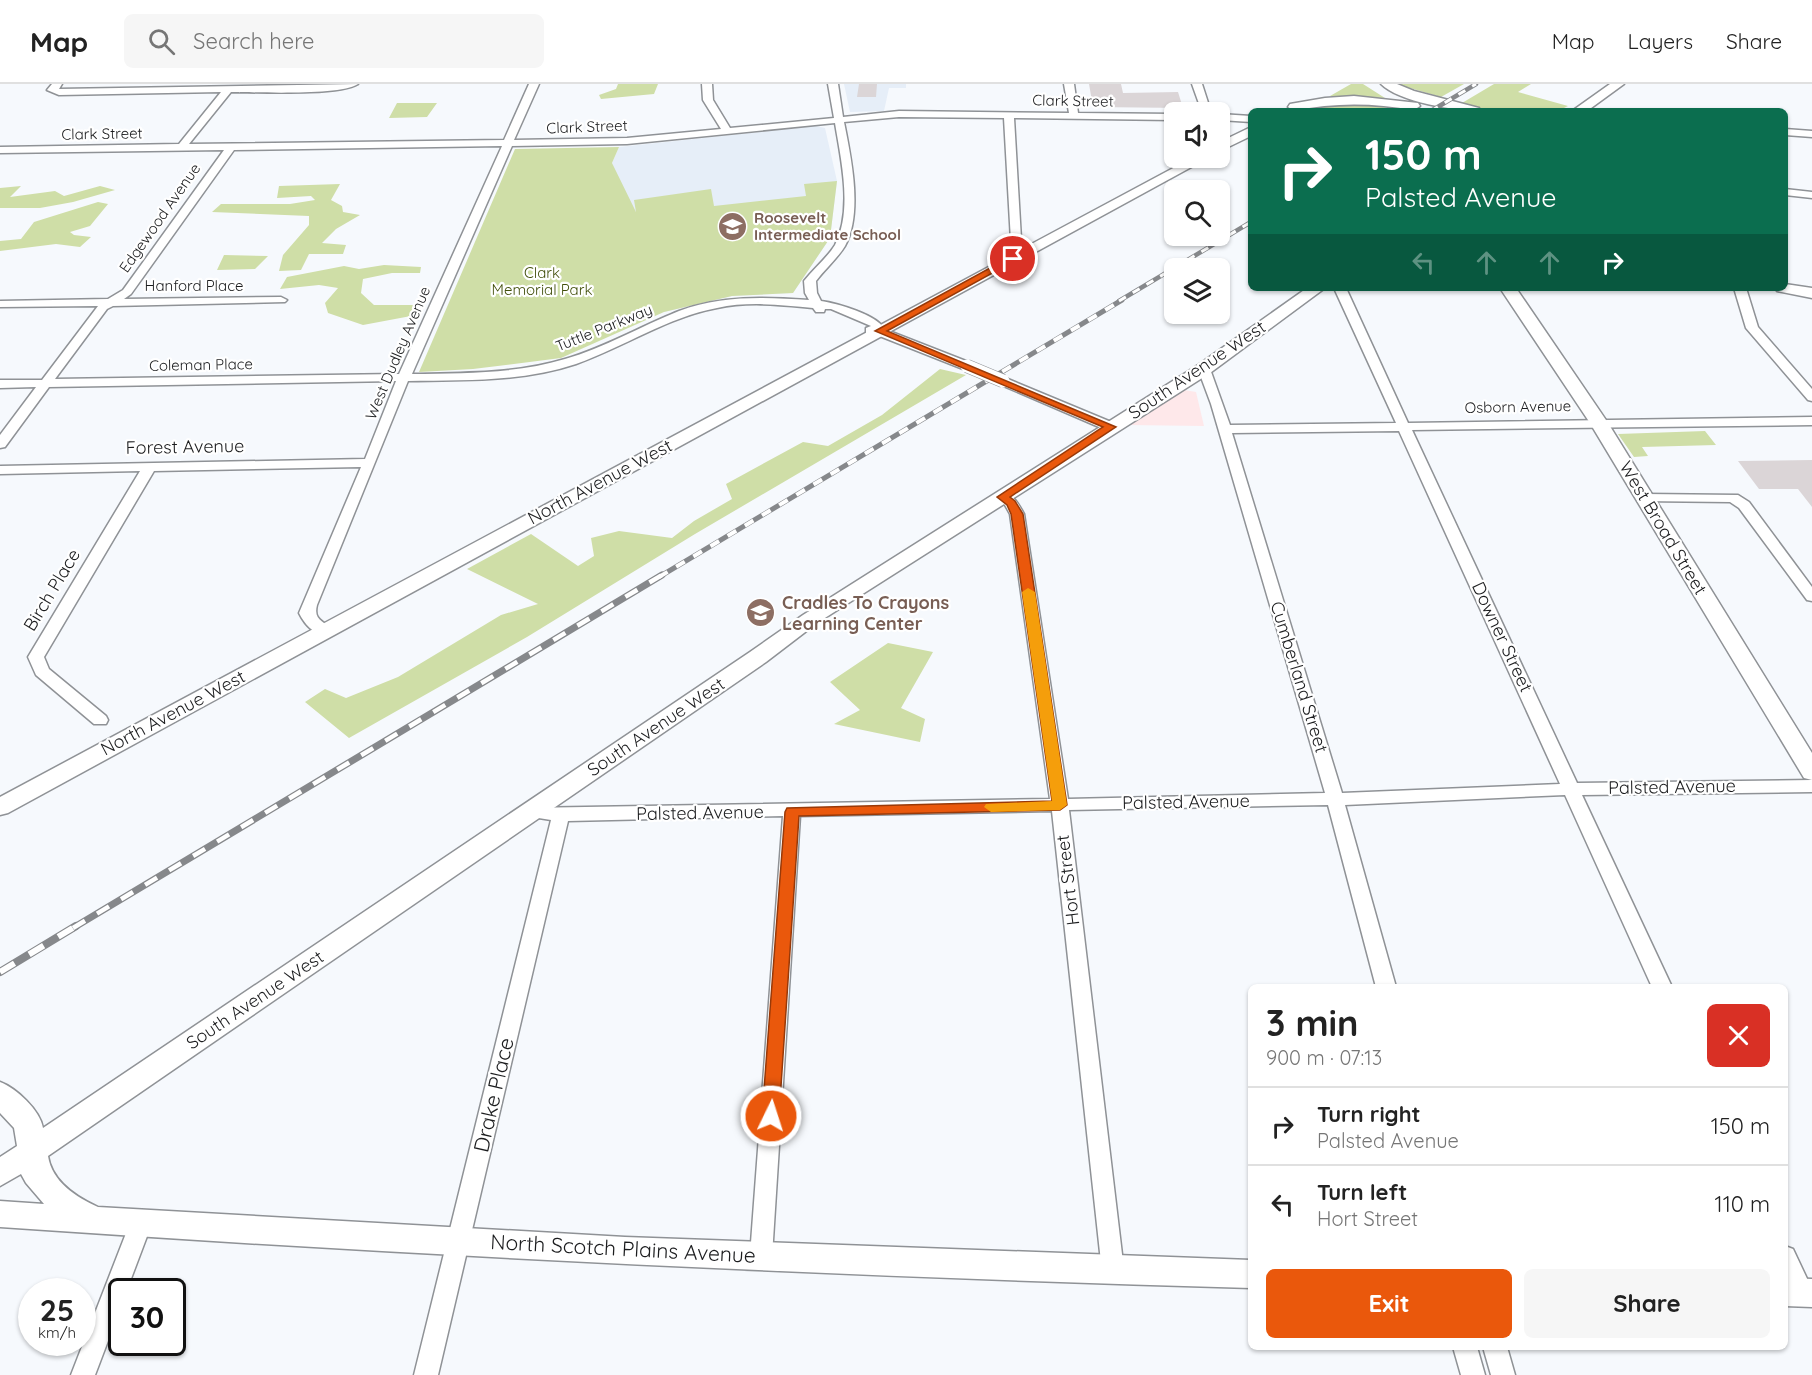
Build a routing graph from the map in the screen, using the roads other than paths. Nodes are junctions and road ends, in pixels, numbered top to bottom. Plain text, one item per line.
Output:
1 (57, 84) edge
2 (353, 84) edge
3 (534, 84) edge
4 (707, 84) edge
5 (832, 84) edge
6 (1069, 84) edge
7 (1197, 84) edge
8 (1618, 84) edge
9 (1382, 86) edge
10 (1328, 89) dead end
11 (227, 91) junction
12 (1203, 102) edge
13 (1413, 106) junction
14 (1293, 108) edge
15 (1296, 108) edge
16 (1421, 108) edge
17 (1444, 108) edge
18 (1463, 108) edge
19 (1582, 108) edge
20 (1009, 115) junction
21 (1074, 116) junction
22 (1164, 117) edge
23 (1230, 118) edge
24 (838, 119) junction
25 (1230, 119) edge
26 (1248, 119) edge
27 (1248, 126) edge
28 (727, 130) junction
29 (1248, 132) edge
30 (1788, 132) edge
31 (1812, 135) edge
32 (1230, 142) edge
33 (507, 144) junction
34 (181, 148) junction
35 (230, 148) junction
36 (0, 150) edge
37 (1182, 168) edge
38 (1788, 192) edge
39 (1812, 195) edge
40 (1032, 248) junction
41 (1788, 289) edge
42 (1313, 291) edge
43 (1341, 291) edge
44 (1511, 291) edge
45 (1741, 291) edge
46 (1812, 293) edge
47 (281, 300) dead end
48 (114, 301) junction
49 (0, 304) edge
50 (816, 304) junction
51 (879, 331) junction
52 (1204, 369) junction
53 (403, 379) junction
54 (46, 383) junction
55 (0, 384) edge
56 (1812, 397) edge
57 (1812, 421) edge
58 (1599, 423) junction
59 (1405, 425) junction
60 (1111, 427) junction
61 (1225, 429) junction
62 (0, 444) edge
63 (370, 463) junction
64 (150, 466) junction
65 (0, 470) edge
66 (1003, 497) junction
67 (1645, 498) junction
68 (1812, 597) edge
69 (325, 631) junction
70 (100, 720) dead end
71 (1812, 772) edge
72 (1812, 786) edge
73 (1571, 789) junction
74 (1335, 799) junction
75 (1060, 805) junction
76 (0, 807) edge
77 (532, 812) junction
78 (792, 812) junction
79 (561, 815) junction
80 (1385, 984) edge
81 (1661, 984) edge
82 (0, 1094) edge
83 (33, 1150) junction
84 (0, 1173) edge
85 (0, 1214) edge
86 (93, 1220) junction
87 (141, 1223) junction
88 (459, 1241) junction
89 (761, 1256) junction
90 (1788, 1263) edge
91 (1113, 1270) junction
92 (1248, 1274) edge
93 (1800, 1292) edge
94 (1466, 1350) edge
95 (1496, 1350) edge
96 (83, 1375) edge
97 (426, 1375) edge
98 (1473, 1375) edge
99 (1503, 1375) edge

1 - 11 street
2 - 11 street
3 - 33 street, West Dudley Avenue
4 - 28 street
5 - 24 street
6 - 21 street
7 - 12 street
8 - 19 main road
9 - 13 main road
9 - 17 main road
9 - 18 main road
10 - 14 main road
11 - 34 street
13 - 15 main road
13 - 16 main road
20 - 21 street, Clark Street
20 - 24 street, Clark Street
20 - 40 street
21 - 22 street, Clark Street
23 - 26 street
24 - 28 street, Clark Street
24 - 50 street
25 - 27 street
28 - 33 street, Clark Street
29 - 32 main road
30 - 31 street
33 - 35 street, Clark Street
33 - 53 street, West Dudley Avenue
34 - 35 street, Clark Street
34 - 36 street, Clark Street
35 - 48 street, Edgewood Avenue
37 - 40 main road, North Avenue West
38 - 39 street
40 - 51 main road, North Avenue West
41 - 46 main road
42 - 52 main road, South Avenue West
43 - 59 street, Downer Street
44 - 58 main road, West Broad Street
45 - 56 street
47 - 48 street, Hanford Place
48 - 49 street, Hanford Place
48 - 54 street, Edgewood Avenue
50 - 51 street
50 - 53 street, Tuttle Parkway
51 - 60 street, bridge
51 - 69 main road, North Avenue West
52 - 60 main road, South Avenue West
52 - 61 street, Cumberland Street
53 - 54 street, Coleman Place
53 - 63 street, West Dudley Avenue
54 - 55 street, Coleman Place
54 - 62 street, Edgewood Avenue
57 - 58 street, Osborn Avenue
58 - 59 street, Osborn Avenue
58 - 67 main road, West Broad Street
59 - 61 street, Osborn Avenue
59 - 73 street, Downer Street
60 - 66 main road, South Avenue West
61 - 74 street, Cumberland Street
63 - 64 street, Forest Avenue
63 - 69 street, West Dudley Avenue
64 - 65 street, Forest Avenue
64 - 70 street, Birch Place
66 - 75 street, Hort Street
66 - 77 main road, South Avenue West
67 - 68 street
67 - 71 main road, West Broad Street
69 - 76 main road, North Avenue West
72 - 73 street, Palsted Avenue
73 - 74 street, Palsted Avenue
73 - 81 street, Downer Street
74 - 75 street, Palsted Avenue
74 - 80 street, Cumberland Street
75 - 78 street, Palsted Avenue
75 - 91 street, Hort Street
77 - 79 street, Palsted Avenue
77 - 83 main road, South Avenue West
78 - 79 street, Palsted Avenue
78 - 89 street
79 - 88 street, Drake Place
82 - 83 main road, North Scotch Plains Avenue
83 - 84 main road, South Avenue West
83 - 86 main road, North Scotch Plains Avenue
85 - 86 main road
86 - 87 main road, North Scotch Plains Avenue
87 - 88 main road, North Scotch Plains Avenue
87 - 96 street
88 - 89 main road, North Scotch Plains Avenue
88 - 97 street, Drake Place
89 - 91 main road, North Scotch Plains Avenue
90 - 93 street
91 - 92 main road, North Scotch Plains Avenue
94 - 98 street
95 - 99 street

